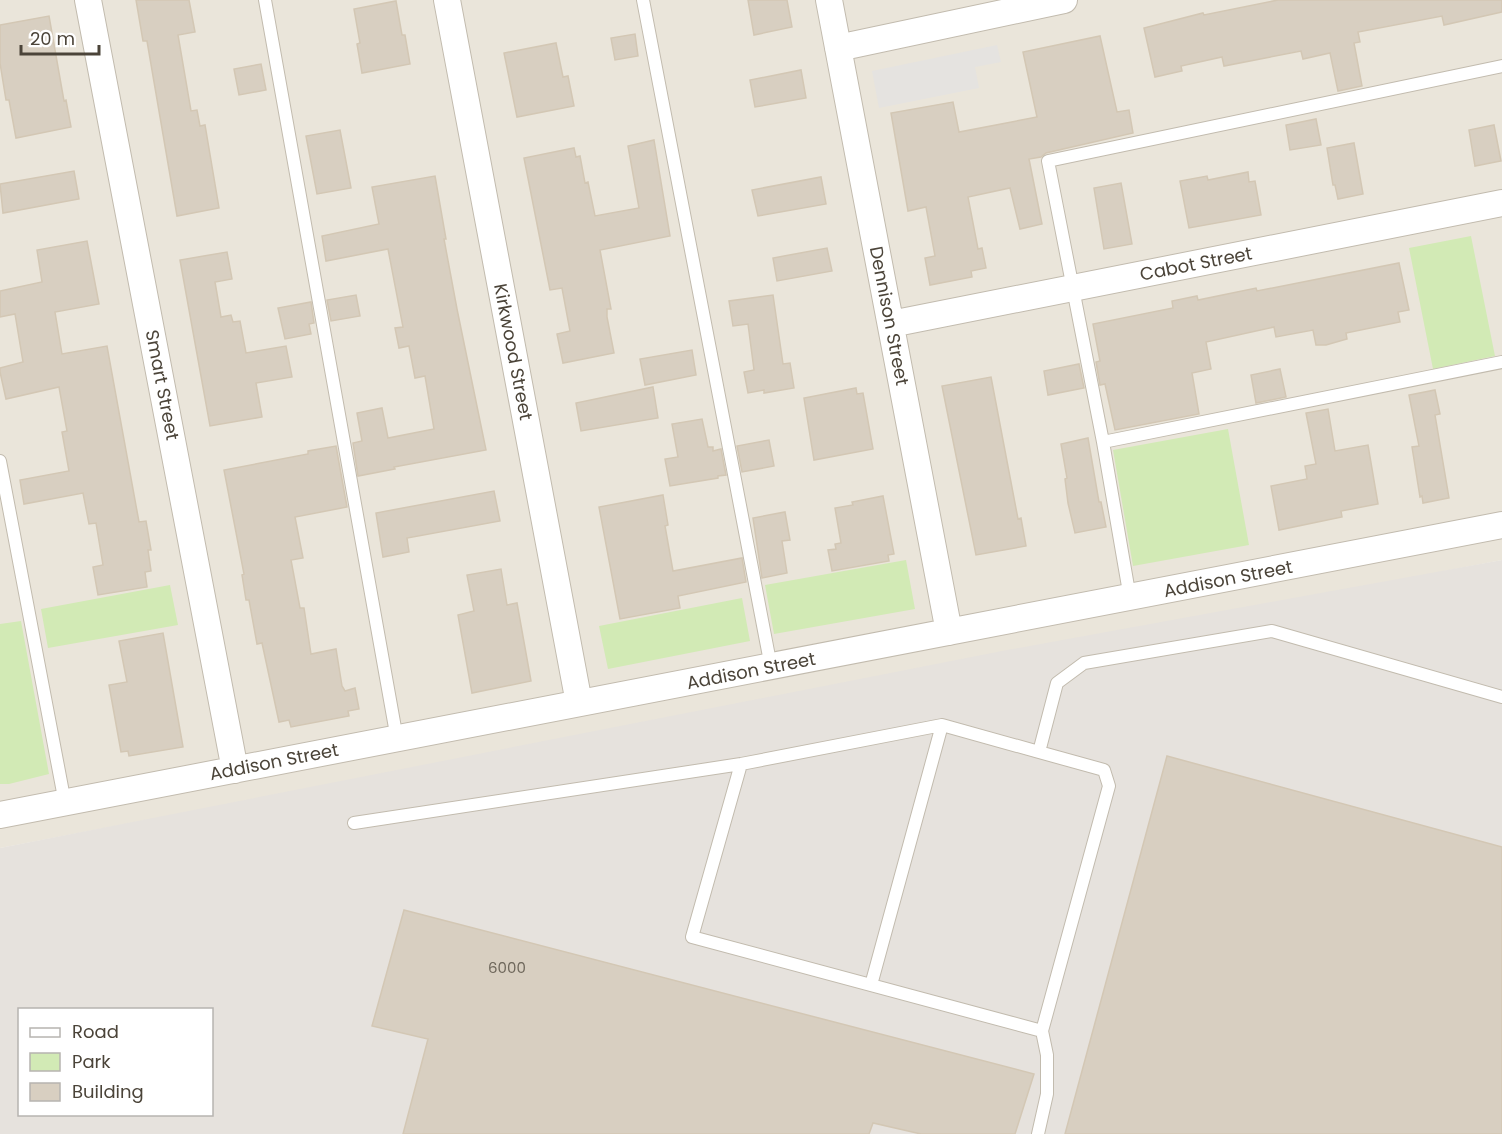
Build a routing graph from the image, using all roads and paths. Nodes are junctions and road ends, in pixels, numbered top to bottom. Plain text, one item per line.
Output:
1 (88, 0) edge
2 (265, 0) edge
3 (447, 0) edge
4 (643, 0) edge
5 (829, 0) edge
6 (1064, 0) edge
7 (838, 48) junction
8 (1502, 66) edge
9 (1502, 203) edge
10 (1073, 289) junction
11 (891, 324) junction
12 (1502, 362) edge
13 (1103, 442) junction
14 (0, 461) edge
15 (1502, 525) edge
16 (1130, 598) junction
17 (949, 632) junction
18 (771, 667) junction
19 (1502, 697) edge
20 (579, 703) junction
21 (942, 725) junction
22 (397, 739) junction
23 (1039, 752) junction
24 (741, 764) junction
25 (235, 770) junction
26 (64, 803) junction
27 (0, 815) edge
28 (354, 823) dead end
29 (871, 985) junction
30 (1042, 1031) junction
31 (1038, 1134) edge

1 - 25 street, Smart Street
2 - 22 lane
3 - 20 street, Kirkwood Street
4 - 18 lane
5 - 7 street, Dennison Street
6 - 7 street
7 - 11 street, Dennison Street
8 - 10 lane
9 - 10 street, Cabot Street
10 - 11 street, Cabot Street
10 - 13 lane
11 - 17 street, Dennison Street
12 - 13 lane
13 - 16 lane
14 - 26 lane
15 - 16 street, Addison Street
16 - 17 street, Addison Street
17 - 18 street, Addison Street
18 - 20 street, Addison Street
19 - 23 lane
20 - 22 street, Addison Street
21 - 23 lane
21 - 24 lane
21 - 29 lane
22 - 25 street, Addison Street
23 - 30 lane
24 - 28 lane
24 - 29 lane
25 - 26 street, Addison Street
26 - 27 street, Addison Street
29 - 30 lane
30 - 31 lane

